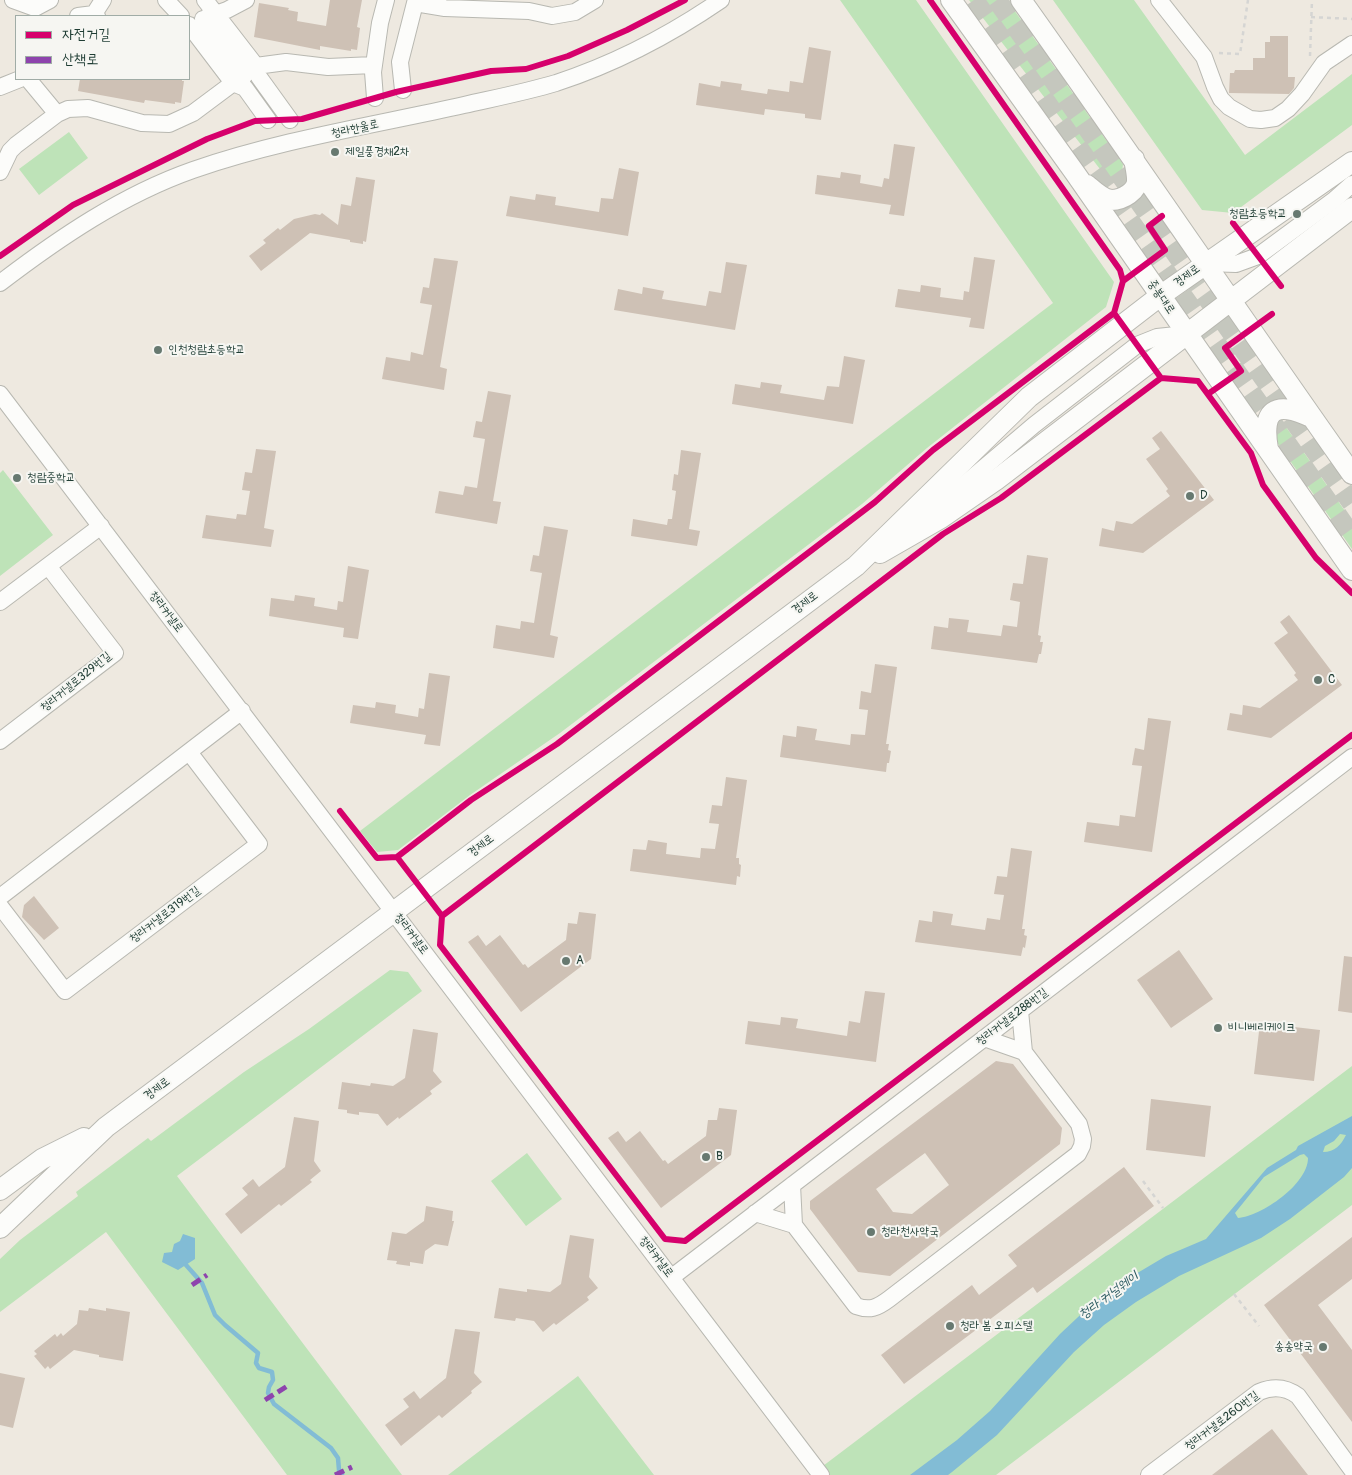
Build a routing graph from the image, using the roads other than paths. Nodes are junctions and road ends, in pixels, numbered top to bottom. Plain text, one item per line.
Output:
1 (13, 0) edge
2 (50, 0) edge
3 (103, 0) edge
4 (166, 0) edge
5 (205, 0) edge
6 (246, 0) edge
7 (386, 0) edge
8 (595, 0) edge
9 (721, 0) edge
10 (951, 0) edge
11 (1021, 0) edge
12 (1159, 0) edge
13 (445, 4) edge
14 (91, 15) edge
15 (180, 15) edge
16 (199, 19) edge
17 (1352, 44) edge
18 (224, 47) junction
19 (374, 65) junction
20 (245, 75) junction
21 (18, 80) edge
22 (29, 80) edge
23 (0, 87) edge
24 (403, 90) dead end
25 (375, 98) dead end
26 (57, 114) junction
27 (268, 120) dead end
28 (290, 120) dead end
29 (1134, 159) junction
30 (1352, 162) edge
31 (0, 172) edge
32 (1075, 173) junction
33 (1352, 184) edge
34 (1352, 208) edge
35 (1206, 263) junction
36 (0, 283) edge
37 (1160, 296) junction
38 (1231, 301) junction
39 (1186, 334) junction
40 (0, 394) edge
41 (1311, 417) junction
42 (1268, 450) junction
43 (1352, 474) edge
44 (101, 526) junction
45 (48, 566) junction
46 (856, 566) junction
47 (1352, 570) edge
48 (0, 602) edge
49 (242, 711) junction
50 (0, 741) edge
51 (189, 752) junction
52 (1352, 757) edge
53 (0, 897) edge
54 (0, 906) edge
55 (394, 912) junction
56 (1020, 1011) junction
57 (984, 1038) junction
58 (1024, 1052) junction
59 (106, 1127) junction
60 (66, 1164) junction
61 (792, 1185) junction
62 (0, 1190) edge
63 (755, 1213) junction
64 (0, 1215) edge
65 (794, 1226) junction
66 (0, 1228) edge
67 (672, 1277) junction
68 (1352, 1470) edge
69 (821, 1475) edge
70 (1150, 1475) edge

1 - 2 street
3 - 14 street
4 - 15 street
5 - 16 street
6 - 16 street
7 - 19 street
8 - 13 street
9 - 36 street, 청라한울로
10 - 32 main road, 중봉대로
11 - 29 main road
12 - 17 street
13 - 24 street
16 - 18 street
16 - 18 street
18 - 20 street
18 - 20 street
19 - 20 street
19 - 25 street
20 - 26 street
20 - 27 street
20 - 28 street
21 - 23 street
22 - 26 street
26 - 31 street
29 - 32 main road
29 - 35 main road
30 - 35 main road, 경제로
32 - 37 main road, 중봉대로
33 - 35 street
34 - 38 main road, 경제로
35 - 37 main road, 경제로
35 - 38 main road
37 - 39 main road, 중봉대로
37 - 46 main road, 경제로
38 - 39 main road, 경제로
38 - 41 main road
39 - 42 main road, 중봉대로
39 - 46 main road, 경제로
40 - 44 street, 청라커낼로
41 - 42 main road
41 - 43 main road
42 - 47 main road, 중봉대로
44 - 45 street
44 - 49 street, 청라커낼로
45 - 48 street
45 - 50 street, 청라커낼로329번길
46 - 55 main road, 경제로
49 - 51 street
49 - 55 street, 청라커낼로
51 - 53 street
51 - 54 street, 청라커낼로319번길
52 - 56 street, 청라커낼로288번길
55 - 59 main road, 경제로
55 - 67 street, 청라커낼로
56 - 57 street, 청라커낼로288번길
56 - 58 street
57 - 58 street
57 - 61 street, 청라커낼로288번길
58 - 65 street
59 - 60 main road, 경제로
59 - 62 main road, 경제로
60 - 64 street
60 - 66 main road, 경제로
61 - 63 street, 청라커낼로288번길
61 - 65 street
63 - 65 street
63 - 67 street, 청라커낼로288번길
67 - 69 street, 청라커낼로
68 - 70 street, 청라커낼로260번길

